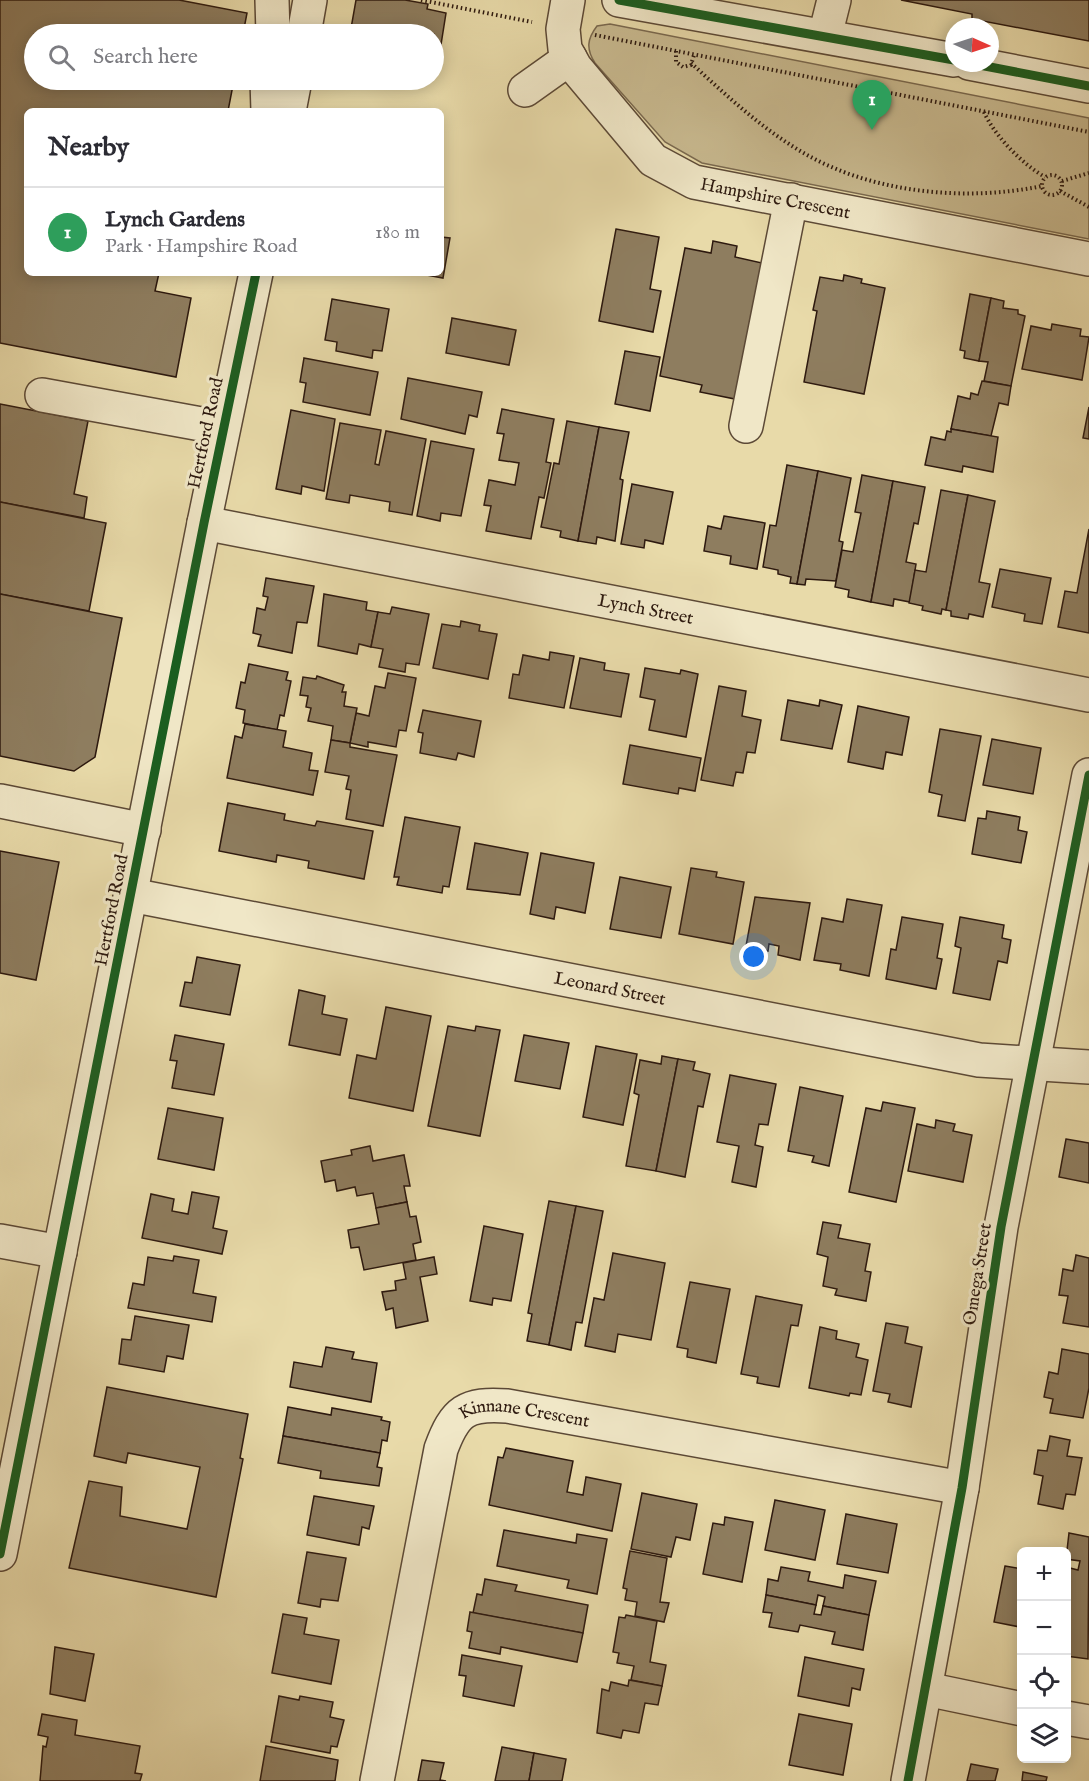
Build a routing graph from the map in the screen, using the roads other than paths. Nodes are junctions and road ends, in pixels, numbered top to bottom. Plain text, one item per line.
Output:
1 (272, 0) edge
2 (310, 0) edge
3 (619, 0) edge
4 (834, 0) edge
5 (273, 24) edge
6 (306, 24) edge
7 (567, 29) edge
8 (825, 36) junction
9 (945, 58) edge
10 (999, 69) edge
11 (1089, 86) edge
12 (267, 90) edge
13 (293, 90) edge
14 (525, 90) dead end
15 (268, 108) edge
16 (290, 108) edge
17 (790, 200) junction
18 (1089, 259) edge
19 (255, 276) edge
20 (42, 395) dead end
21 (746, 426) dead end
22 (223, 428) junction
23 (204, 523) junction
24 (1089, 695) edge
25 (1089, 775) edge
26 (0, 801) edge
27 (144, 830) junction
28 (131, 895) junction
29 (1034, 1063) junction
30 (1089, 1067) edge
31 (0, 1241) edge
32 (60, 1252) junction
33 (962, 1488) junction
34 (0, 1554) edge
35 (926, 1689) junction
36 (1017, 1707) edge
37 (1071, 1719) edge
38 (1089, 1722) edge
39 (377, 1781) edge
40 (908, 1781) edge

1 - 5 street
2 - 6 street
3 - 8 street
4 - 8 street
7 - 14 street
7 - 17 street, Hampshire Crescent
8 - 9 street
10 - 11 street
12 - 15 street
13 - 16 street
17 - 18 street, Hampshire Crescent
17 - 21 street
19 - 22 street, Hertford Road
20 - 22 street
22 - 23 street, Hertford Road
23 - 24 street, Lynch Street
23 - 27 street, Hertford Road
25 - 29 street, Omega Street
26 - 27 street
27 - 28 street, Hertford Road
28 - 29 street, Leonard Street
28 - 32 street, Hertford Road
29 - 30 street, Leonard Street
29 - 33 street, Omega Street
31 - 32 street
32 - 34 street, Hertford Road
33 - 35 street, Omega Street
33 - 39 street, Kinnane Crescent
35 - 36 street
35 - 40 street, Omega Street
37 - 38 street

